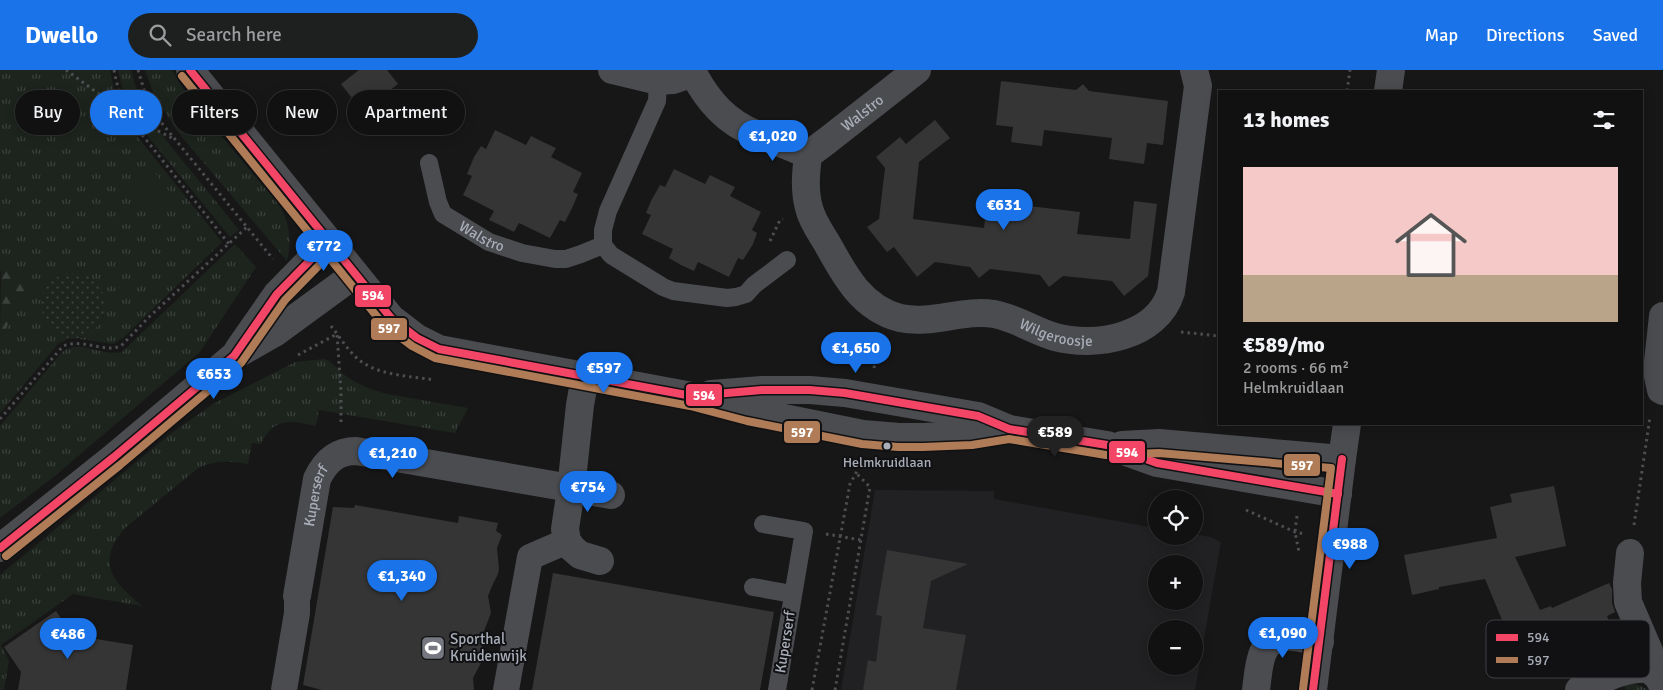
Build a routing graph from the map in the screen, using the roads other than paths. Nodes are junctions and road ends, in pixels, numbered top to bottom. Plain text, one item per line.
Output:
1 (190, 70) edge
2 (612, 70) edge
3 (917, 70) edge
4 (1194, 70) edge
5 (1391, 70) edge
6 (693, 71) edge
7 (658, 81) junction
8 (1388, 90) edge
9 (808, 155) junction
10 (429, 163) dead end
11 (328, 242) junction
12 (603, 245) junction
13 (786, 260) dead end
14 (354, 275) junction
15 (1663, 316) edge
16 (234, 356) junction
17 (586, 377) junction
18 (1662, 391) edge
19 (692, 396) junction
20 (1347, 425) edge
21 (1009, 429) junction
22 (1107, 445) junction
23 (1342, 459) junction
24 (572, 489) junction
25 (1338, 494) junction
26 (611, 495) dead end
27 (763, 524) dead end
28 (566, 541) junction
29 (0, 548) edge
30 (1630, 553) road end
31 (600, 561) dead end
32 (753, 587) dead end
33 (792, 594) junction
34 (296, 596) joint
35 (1636, 620) edge
36 (1320, 642) junction
37 (1650, 655) edge
38 (1607, 678) edge
39 (1656, 678) edge
40 (284, 690) edge
41 (506, 690) edge
42 (777, 690) edge
43 (1256, 690) edge
44 (1313, 690) edge
45 (1579, 690) edge

1 - 11 street
2 - 7 street
3 - 9 street, Walstro
4 - 9 street, Wilgeroosje
5 - 8 street
6 - 7 street
6 - 9 street
7 - 12 lane
10 - 12 lane, Walstro
11 - 14 street
11 - 16 street
12 - 13 lane
14 - 16 street
14 - 17 street
15 - 18 street
16 - 29 street
17 - 19 street
17 - 24 street
19 - 21 street
19 - 21 street
20 - 23 street
21 - 22 street
22 - 23 street
22 - 25 street
23 - 25 street
24 - 26 street, Kuperserf
24 - 28 street
24 - 34 street, Kuperserf
25 - 36 street
27 - 33 lane, Kuperserf
28 - 31 street
28 - 41 street
30 - 35 street
32 - 33 lane, Kuperserf
33 - 42 lane, Kuperserf
34 - 40 street, Kuperserf
36 - 43 street
36 - 44 street
37 - 39 street
38 - 45 street

